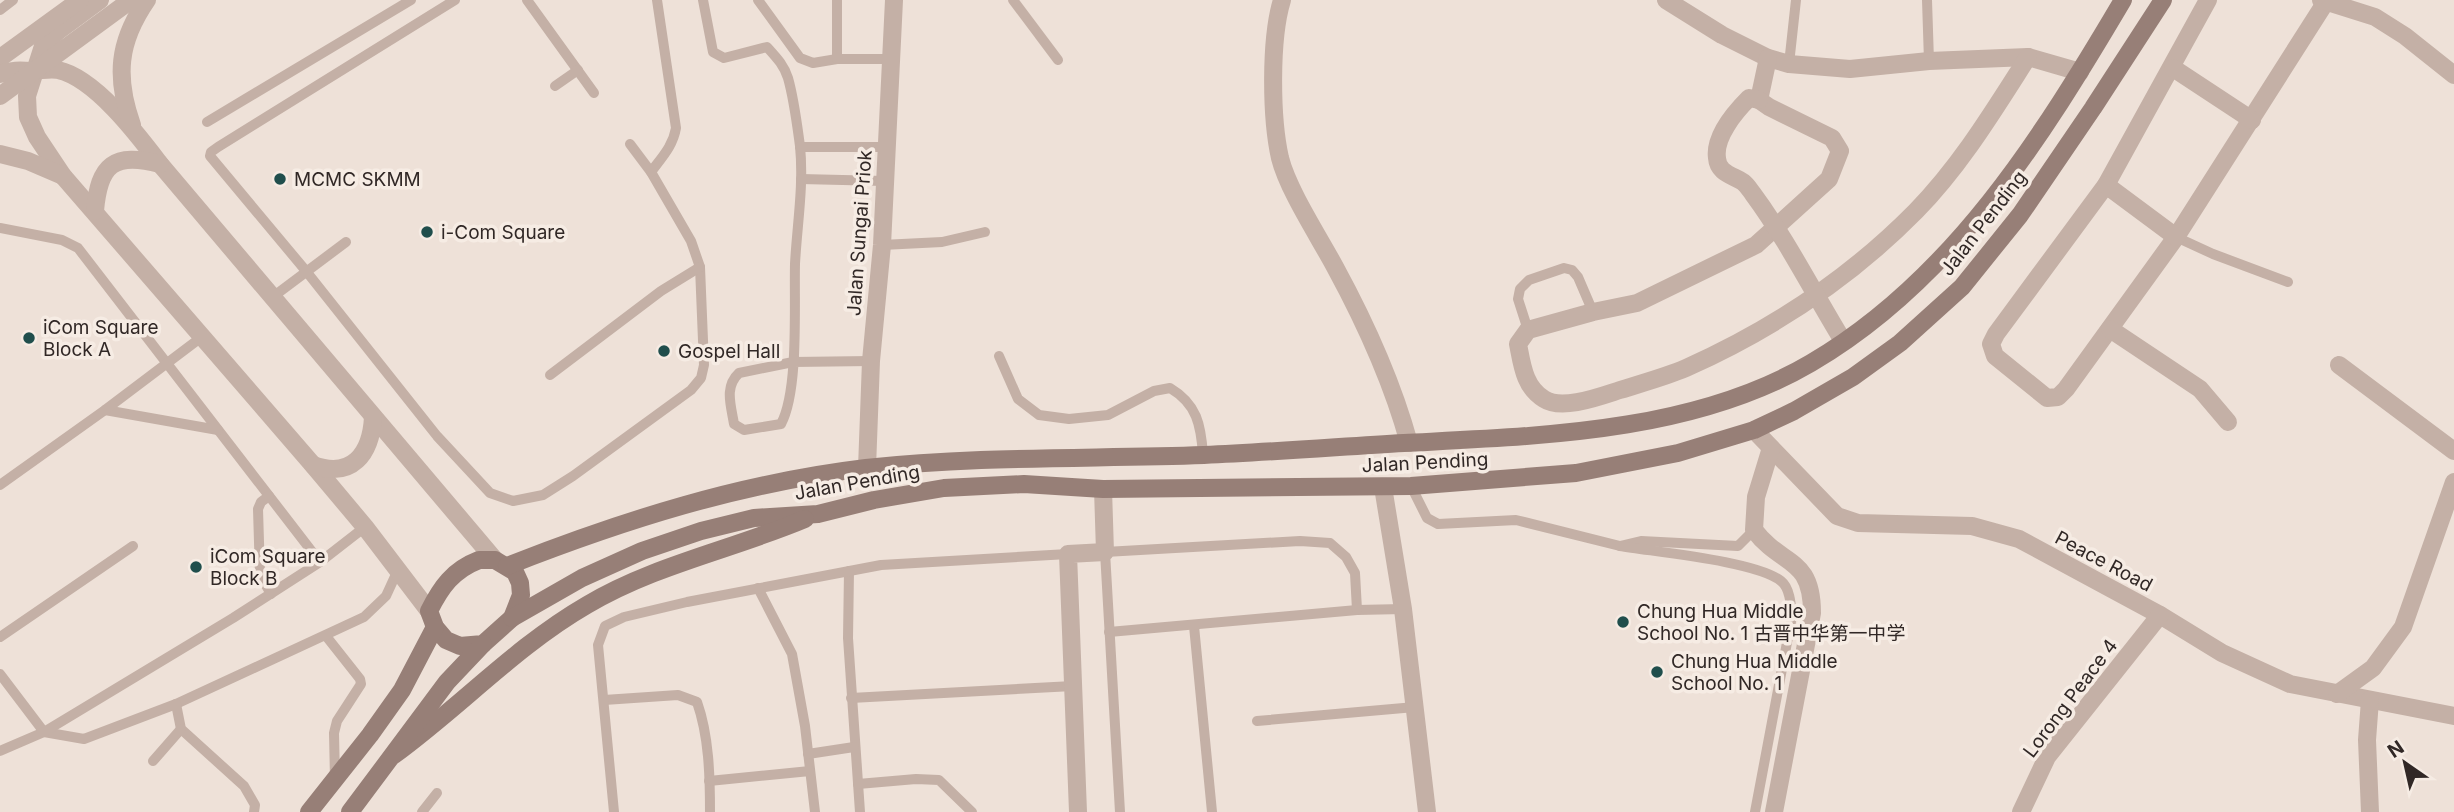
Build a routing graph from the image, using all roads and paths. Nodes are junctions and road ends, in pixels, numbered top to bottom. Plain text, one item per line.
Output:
1 (13, 0) edge
2 (80, 0) edge
3 (100, 0) edge
4 (131, 0) edge
5 (147, 0) edge
6 (411, 0) edge
7 (455, 0) edge
8 (527, 0) edge
9 (657, 0) edge
10 (703, 0) edge
11 (758, 0) edge
12 (837, 0) edge
13 (894, 0) edge
14 (1013, 0) edge
15 (1282, 0) edge
16 (1666, 0) edge
17 (1796, 0) edge
18 (1927, 0) edge
19 (2123, 0) edge
20 (2163, 0) edge
21 (2208, 0) edge
22 (2324, 1) edge
23 (0, 10) edge
24 (2028, 57) junction
25 (0, 58) edge
26 (1768, 58) junction
27 (837, 59) junction
28 (891, 59) junction
29 (1058, 60) dead end
30 (1929, 61) junction
31 (1789, 64) junction
32 (2173, 68) junction
33 (578, 70) junction
34 (34, 71) junction
35 (2080, 72) junction
36 (0, 74) edge
37 (2454, 75) edge
38 (555, 86) dead end
39 (594, 93) dead end
40 (0, 96) edge
41 (1759, 100) junction
42 (2252, 120) junction
43 (206, 122) dead end
44 (134, 130) junction
45 (630, 144) dead end
46 (800, 147) junction
47 (885, 147) junction
48 (0, 154) edge
49 (160, 164) junction
50 (651, 172) junction
51 (63, 176) junction
52 (802, 179) junction
53 (884, 181) junction
54 (2106, 185) junction
55 (95, 211) junction
56 (1777, 227) junction
57 (0, 228) edge
58 (985, 232) dead end
59 (2176, 237) junction
60 (346, 242) dead end
61 (881, 245) junction
62 (700, 267) junction
63 (306, 271) junction
64 (2288, 282) dead end
65 (1815, 295) junction
66 (274, 296) junction
67 (1593, 312) junction
68 (2110, 329) junction
69 (1528, 330) junction
70 (203, 337) junction
71 (1843, 341) junction
72 (999, 356) dead end
73 (871, 361) junction
74 (793, 362) junction
75 (166, 364) junction
76 (2339, 365) dead end
77 (550, 375) dead end
78 (1573, 402) junction
79 (105, 411) junction
80 (373, 417) junction
81 (2228, 422) dead end
82 (218, 430) junction
83 (1754, 430) junction
84 (1573, 431) junction
85 (1409, 443) junction
86 (1771, 448) junction
87 (2454, 451) edge
88 (1203, 455) junction
89 (313, 464) junction
90 (867, 468) junction
91 (2454, 482) edge
92 (0, 485) edge
93 (1411, 486) junction
94 (1383, 487) junction
95 (1103, 489) junction
96 (269, 496) junction
97 (818, 514) junction
98 (365, 527) junction
99 (1754, 530) junction
100 (133, 546) dead end
101 (1620, 546) junction
102 (1105, 552) junction
103 (1068, 554) junction
104 (320, 562) junction
105 (501, 563) junction
106 (849, 571) junction
107 (397, 572) junction
108 (758, 588) junction
109 (271, 594) junction
110 (1403, 609) junction
111 (1357, 610) junction
112 (2160, 615) junction
113 (512, 618) junction
114 (432, 619) junction
115 (1194, 626) junction
116 (1109, 632) junction
117 (327, 636) junction
118 (0, 637) edge
119 (482, 644) junction
120 (0, 674) edge
121 (1073, 686) junction
122 (2337, 694) junction
123 (851, 698) junction
124 (604, 700) junction
125 (2370, 700) junction
126 (176, 704) junction
127 (1415, 707) junction
128 (2454, 716) edge
129 (1257, 721) dead end
130 (181, 729) junction
131 (44, 732) junction
132 (854, 747) junction
133 (0, 751) edge
134 (808, 754) junction
135 (394, 755) junction
136 (153, 761) dead end
137 (810, 771) junction
138 (335, 779) junction
139 (709, 781) junction
140 (858, 784) junction
141 (437, 793) dead end
142 (254, 812) edge
143 (309, 812) edge
144 (350, 812) edge
145 (422, 812) edge
146 (614, 812) edge
147 (710, 812) edge
148 (815, 812) edge
149 (860, 812) edge
150 (972, 812) edge
151 (1078, 812) edge
152 (1120, 812) edge
153 (1212, 812) edge
154 (1427, 812) edge
155 (1755, 812) edge
156 (1774, 812) edge
157 (2021, 812) edge
158 (2370, 812) edge

1 - 23 lane
2 - 25 street
3 - 34 street
4 - 34 street
5 - 44 street
6 - 43 lane
7 - 63 lane
8 - 33 lane
9 - 50 lane
10 - 46 lane
11 - 27 lane
12 - 27 lane
13 - 28 street, Jalan Sungai Priok
14 - 29 lane
15 - 85 street
16 - 26 street
17 - 31 lane
18 - 30 lane
19 - 35 main road, Jalan Pending
20 - 83 main road, Jalan Pending
21 - 32 street
22 - 37 street
22 - 42 street
24 - 30 street
24 - 35 street
24 - 65 street
26 - 31 street
26 - 41 street
27 - 28 lane
28 - 47 street, Jalan Sungai Priok
30 - 31 street
32 - 42 street
32 - 54 street
33 - 38 lane
33 - 39 lane
34 - 36 street
34 - 40 street
34 - 44 street
34 - 51 street
35 - 71 main road, Jalan Pending
41 - 56 street
41 - 56 street
42 - 59 street
44 - 49 street
45 - 50 lane
46 - 47 lane
46 - 52 lane
47 - 53 street, Jalan Sungai Priok
48 - 51 street
49 - 55 street
49 - 66 street
50 - 62 lane
51 - 55 street
52 - 53 lane
52 - 74 lane
53 - 61 street, Jalan Sungai Priok
54 - 59 street
54 - 68 street
55 - 70 street
56 - 65 street
56 - 67 street
57 - 75 lane
58 - 61 lane
59 - 64 lane
59 - 68 street
60 - 63 lane
61 - 73 street, Jalan Sungai Priok
62 - 63 lane
62 - 77 lane
63 - 66 lane
65 - 71 street
65 - 78 street
66 - 80 street
67 - 69 street
67 - 69 lane
68 - 81 street
69 - 78 street
70 - 75 lane
70 - 89 street
71 - 84 main road, Jalan Pending
72 - 88 lane
73 - 74 lane
73 - 90 street, Jalan Sungai Priok
74 - 74 lane
75 - 79 lane
75 - 82 lane
76 - 87 street
78 - 84 street
79 - 82 lane
79 - 92 lane
80 - 89 street
80 - 105 street
82 - 96 lane
83 - 86 street, Peace Road
83 - 93 main road, Jalan Pending
84 - 85 main road, Jalan Pending
85 - 88 main road, Jalan Pending
86 - 99 street
86 - 112 street, Peace Road
88 - 90 main road, Jalan Pending
89 - 98 street
90 - 105 main road, Jalan Pending
91 - 122 street
93 - 94 main road, Jalan Pending
93 - 101 lane
94 - 95 main road, Jalan Pending
94 - 110 street
95 - 97 main road, Jalan Pending
95 - 102 street
96 - 104 lane
96 - 109 lane
97 - 113 main road, Jalan Pending
97 - 135 main road
98 - 104 lane
98 - 107 street
99 - 101 lane
99 - 156 street
100 - 118 lane
101 - 155 lane
102 - 103 street
102 - 111 lane
102 - 116 lane
103 - 106 lane
103 - 121 street
104 - 109 lane
105 - 113 main road
105 - 114 main road
106 - 108 lane
106 - 123 lane
107 - 114 street
107 - 117 lane
108 - 124 lane
108 - 134 lane
109 - 131 lane
110 - 111 lane
110 - 127 street
111 - 115 lane
112 - 122 street, Peace Road
112 - 157 street, Lorong Peace 4
113 - 119 main road
114 - 119 main road
114 - 138 main road
115 - 116 lane
115 - 153 lane
116 - 152 lane
117 - 126 lane
117 - 138 lane
119 - 135 main road
120 - 131 lane
121 - 123 lane
121 - 151 street
122 - 125 street, Peace Road
123 - 132 lane
124 - 139 lane
124 - 146 lane
125 - 128 street, Peace Road
125 - 158 street
126 - 130 lane
126 - 131 lane
127 - 129 lane
127 - 154 street
130 - 136 lane
130 - 142 lane
131 - 133 lane
132 - 134 lane
132 - 140 lane
134 - 137 lane
135 - 144 main road
137 - 139 lane
137 - 148 lane
138 - 143 main road
139 - 147 lane
140 - 149 lane
140 - 150 lane
141 - 145 lane

